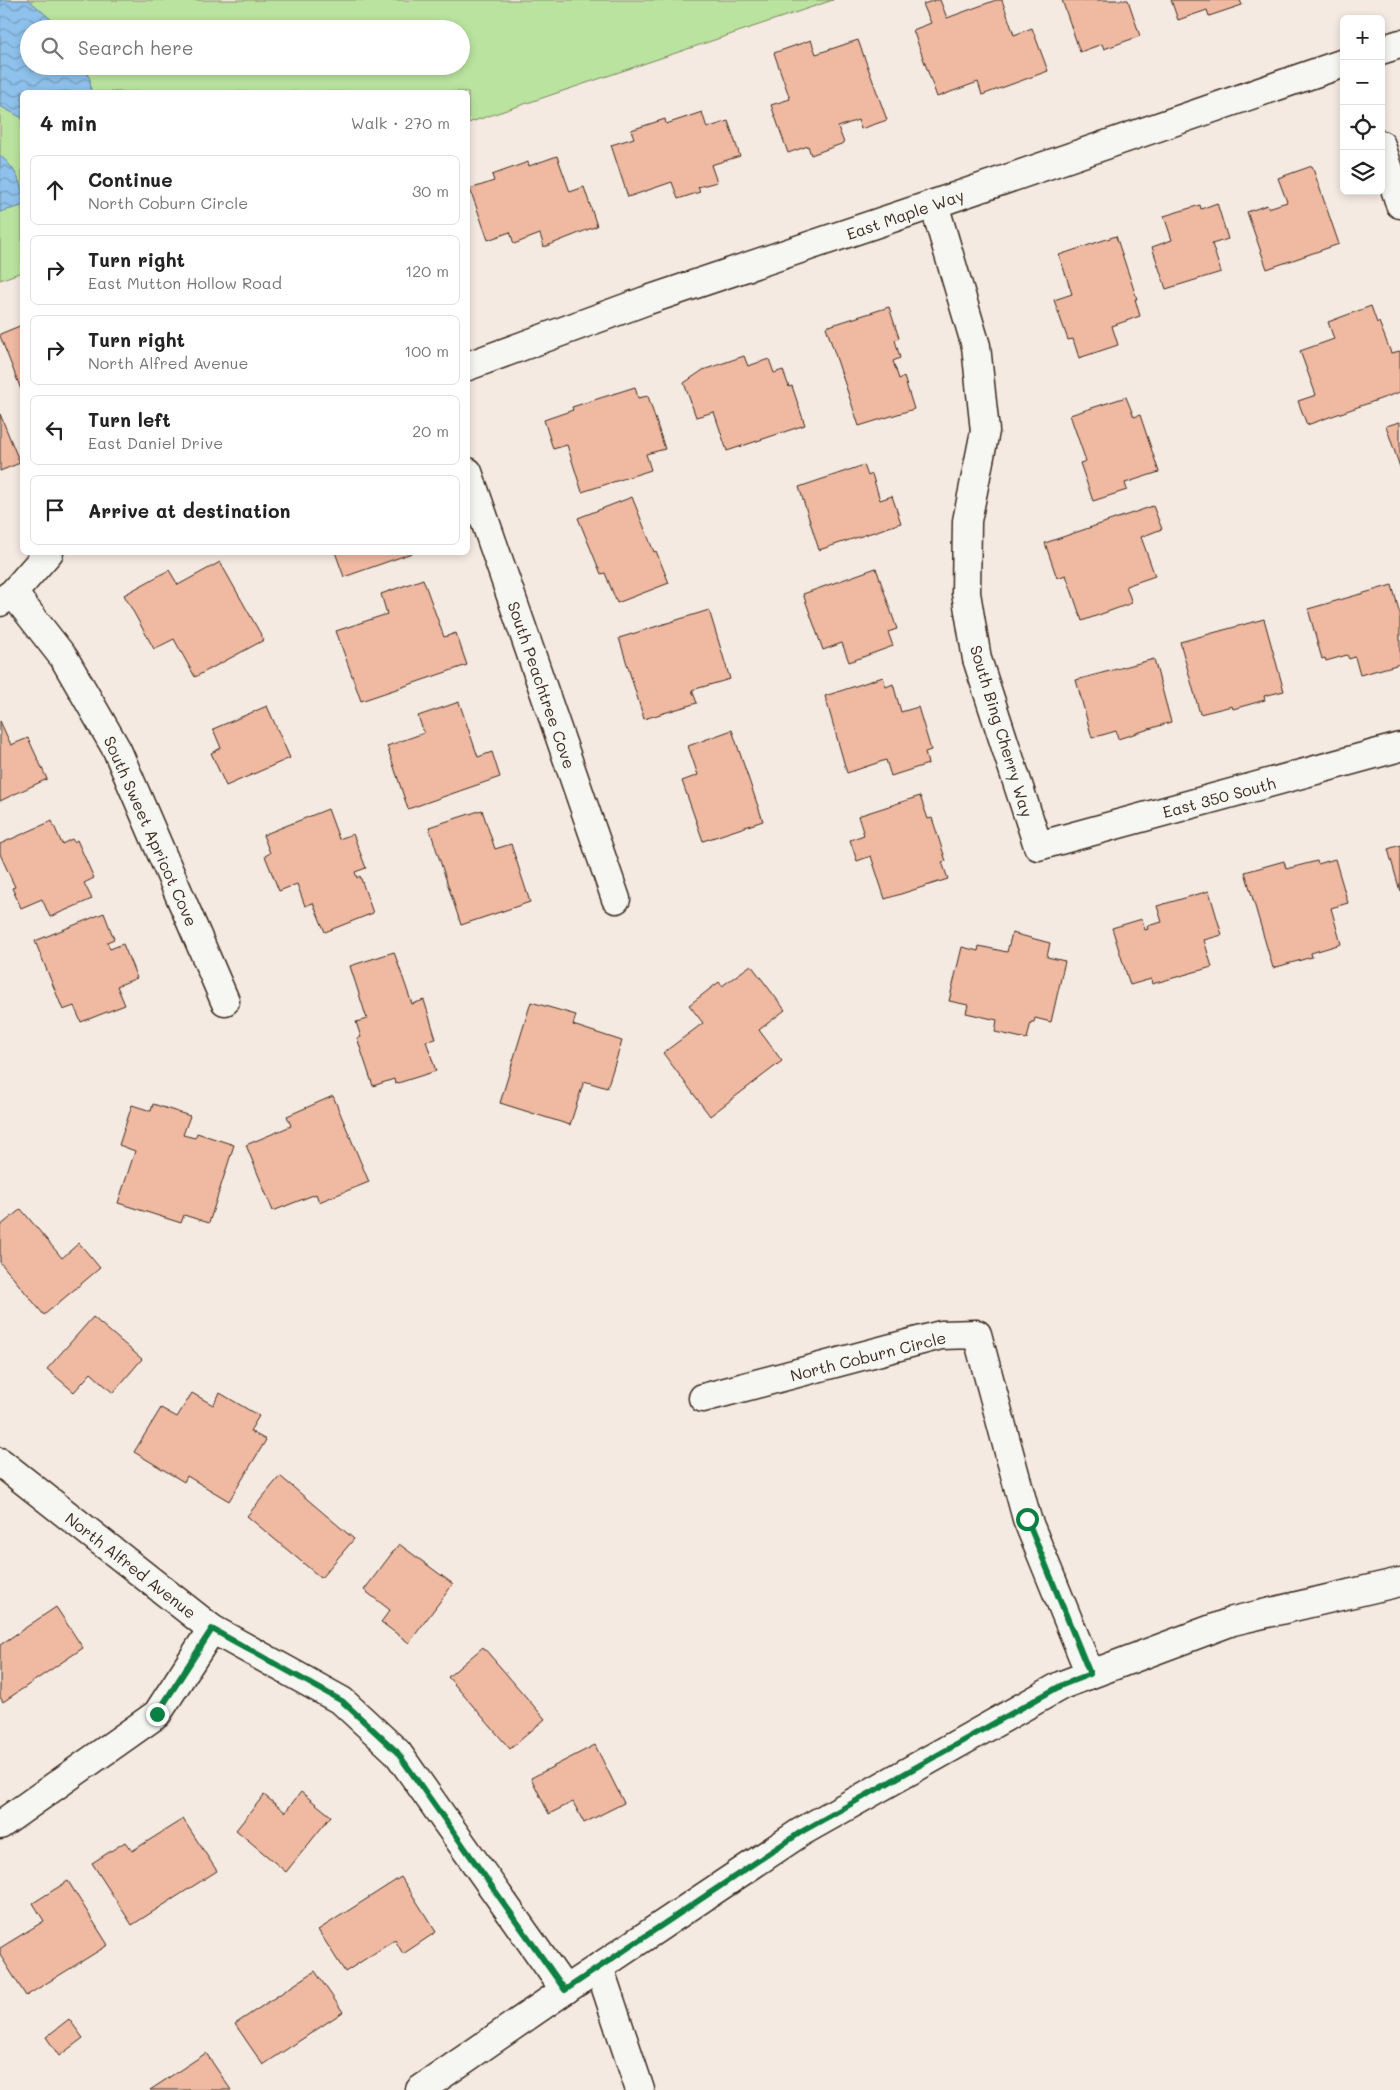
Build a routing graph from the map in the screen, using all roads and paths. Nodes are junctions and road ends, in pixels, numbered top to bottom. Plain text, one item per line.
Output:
1 (1400, 44) edge
2 (1385, 49) edge
3 (1340, 64) edge
4 (1383, 150) edge
5 (934, 204) junction
6 (1400, 204) edge
7 (470, 365) edge
8 (470, 478) edge
9 (46, 555) edge
10 (6, 598) edge
11 (1400, 747) edge
12 (1038, 846) joint
13 (616, 899) dead end
14 (226, 1001) dead end
15 (703, 1398) dead end
16 (0, 1462) edge
17 (1400, 1582) edge
18 (212, 1629) junction
19 (1090, 1674) junction
20 (0, 1825) edge
21 (599, 1967) junction
22 (565, 1990) junction
23 (420, 2090) edge
24 (640, 2090) edge

1 - 2 street
3 - 5 street, East Maple Way
4 - 6 street
5 - 7 street, East Maple Way
5 - 12 street, South Bing Cherry Way
8 - 13 street, South Peachtree Cove
9 - 10 street
10 - 14 street, South Sweet Apricot Cove
11 - 12 street, East 350 South
15 - 19 street, North Coburn Circle
16 - 18 street, North Alfred Avenue
17 - 19 street
18 - 20 street
18 - 22 street, North Alfred Avenue
19 - 21 street
21 - 22 street
21 - 24 street
22 - 23 street

